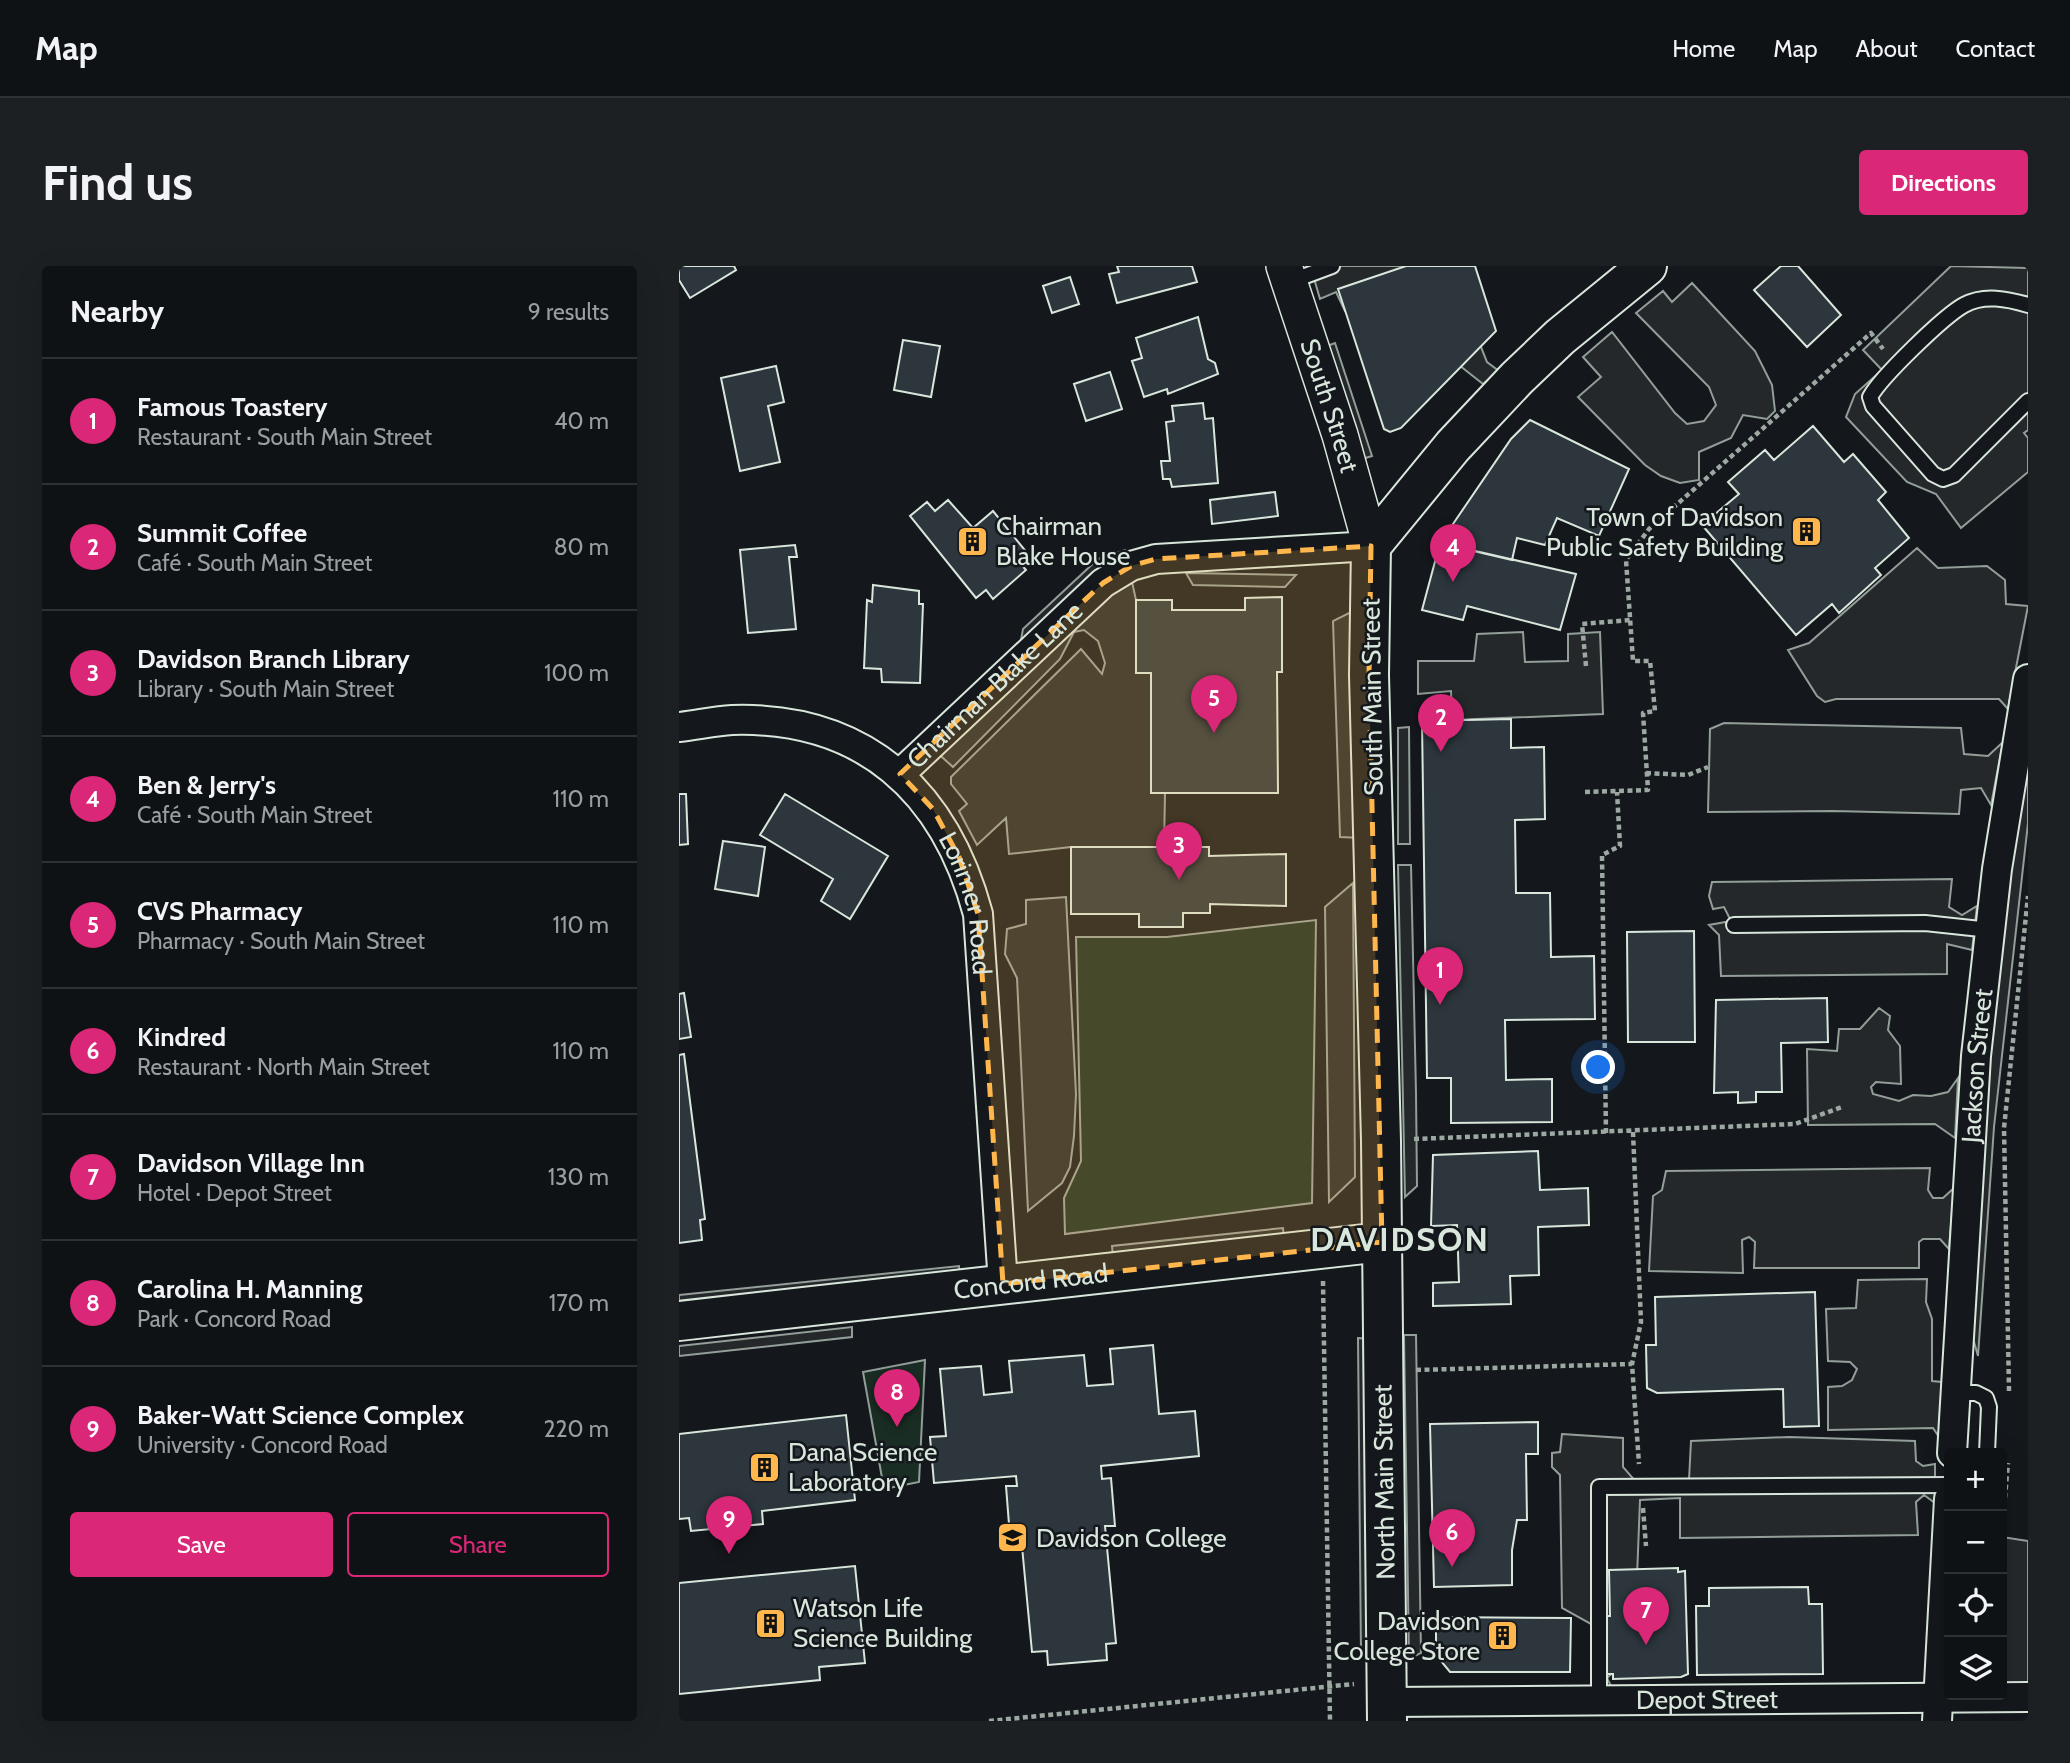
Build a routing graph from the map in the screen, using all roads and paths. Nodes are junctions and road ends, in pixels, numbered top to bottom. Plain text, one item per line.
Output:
1 (1332, 266) edge
2 (1647, 266) edge
3 (1286, 274) edge
4 (2028, 305) edge
5 (1896, 367) junction
6 (2028, 401) edge
7 (1371, 546) junction
8 (1630, 620) junction
9 (1586, 666) dead end
10 (2028, 679) edge
11 (679, 724) edge
12 (1708, 767) dead end
13 (1646, 773) junction
14 (900, 774) junction
15 (1585, 792) dead end
16 (1617, 792) junction
17 (2028, 896) edge
18 (1734, 925) dead end
19 (1990, 929) junction
20 (1842, 1107) dead end
21 (1633, 1131) junction
22 (1606, 1133) junction
23 (1381, 1141) junction
24 (1382, 1242) junction
25 (1323, 1249) junction
26 (1003, 1284) junction
27 (679, 1321) edge
28 (1632, 1363) junction
29 (1383, 1371) junction
30 (1955, 1393) junction
31 (2009, 1403) dead end
32 (1952, 1448) edge
33 (1987, 1448) edge
34 (2008, 1450) dead end
35 (1944, 1485) edge
36 (1641, 1486) junction
37 (1948, 1511) edge
38 (2004, 1511) edge
39 (1646, 1546) dead end
40 (1330, 1686) junction
41 (2028, 1697) edge
42 (1387, 1699) edge
43 (1599, 1699) junction
44 (1937, 1710) edge
45 (989, 1721) edge
46 (1330, 1721) edge

1 - 3 lane
2 - 7 main road
3 - 7 street, South Street
4 - 5 lane
5 - 6 lane
5 - 8 path
7 - 14 street, Chairman Blake Lane
7 - 23 main road, South Main Street
8 - 9 path
8 - 13 path
10 - 19 street, Jackson Street
11 - 14 street, Lorimer Road
12 - 13 path
13 - 16 path
14 - 26 street, Lorimer Road
15 - 16 path
16 - 22 path
17 - 31 path
18 - 19 lane
19 - 30 street, Jackson Street
20 - 21 path
21 - 22 path
21 - 28 path
22 - 23 path
23 - 24 main road, South Main Street
24 - 25 main road, Concord Road
24 - 29 main road, North Main Street
25 - 26 main road, Concord Road
25 - 40 path
26 - 27 main road, Concord Road
28 - 29 path
28 - 36 path
29 - 42 main road, North Main Street
30 - 32 street, Jackson Street
30 - 33 lane
34 - 38 path
35 - 36 lane
36 - 39 path
36 - 43 lane
37 - 44 street
40 - 42 path
40 - 45 path
40 - 46 path
41 - 44 street, Depot Street
42 - 43 street, Depot Street
43 - 44 street, Depot Street

